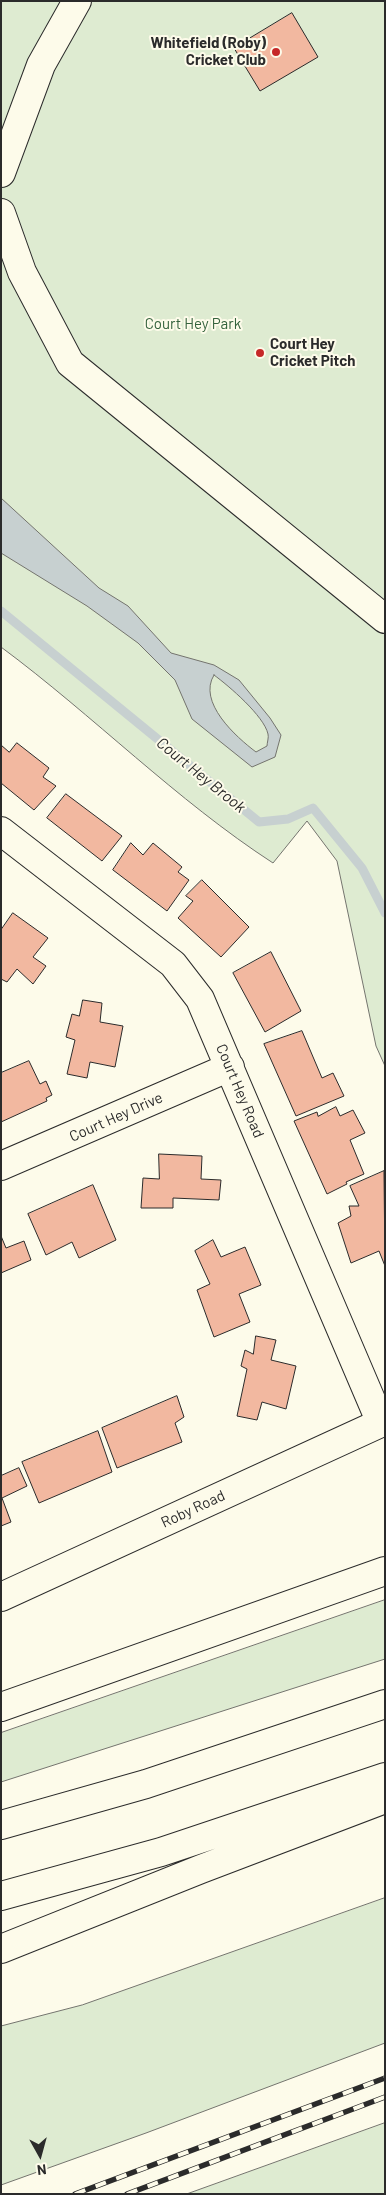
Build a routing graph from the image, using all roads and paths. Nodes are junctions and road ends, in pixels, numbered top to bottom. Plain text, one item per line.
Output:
1 (77, 1) edge
2 (1, 173) edge
3 (1, 213) edge
4 (385, 618) edge
5 (1, 831) edge
6 (230, 1067) junction
7 (1, 1166) edge
8 (383, 1422) edge
9 (385, 1571) edge
10 (1, 1597) edge
11 (385, 1704) edge
12 (1, 1707) edge
13 (385, 1777) edge
14 (385, 1799) edge
15 (1, 1825) edge
16 (1, 1896) edge
17 (1, 1950) edge

1 - 2 main road
3 - 4 main road
5 - 6 main road, Court Hey Road
6 - 7 main road, Court Hey Drive
6 - 8 main road, Court Hey Road
8 - 10 main road, Roby Road
9 - 12 main road
11 - 15 main road
13 - 16 main road
14 - 17 main road

